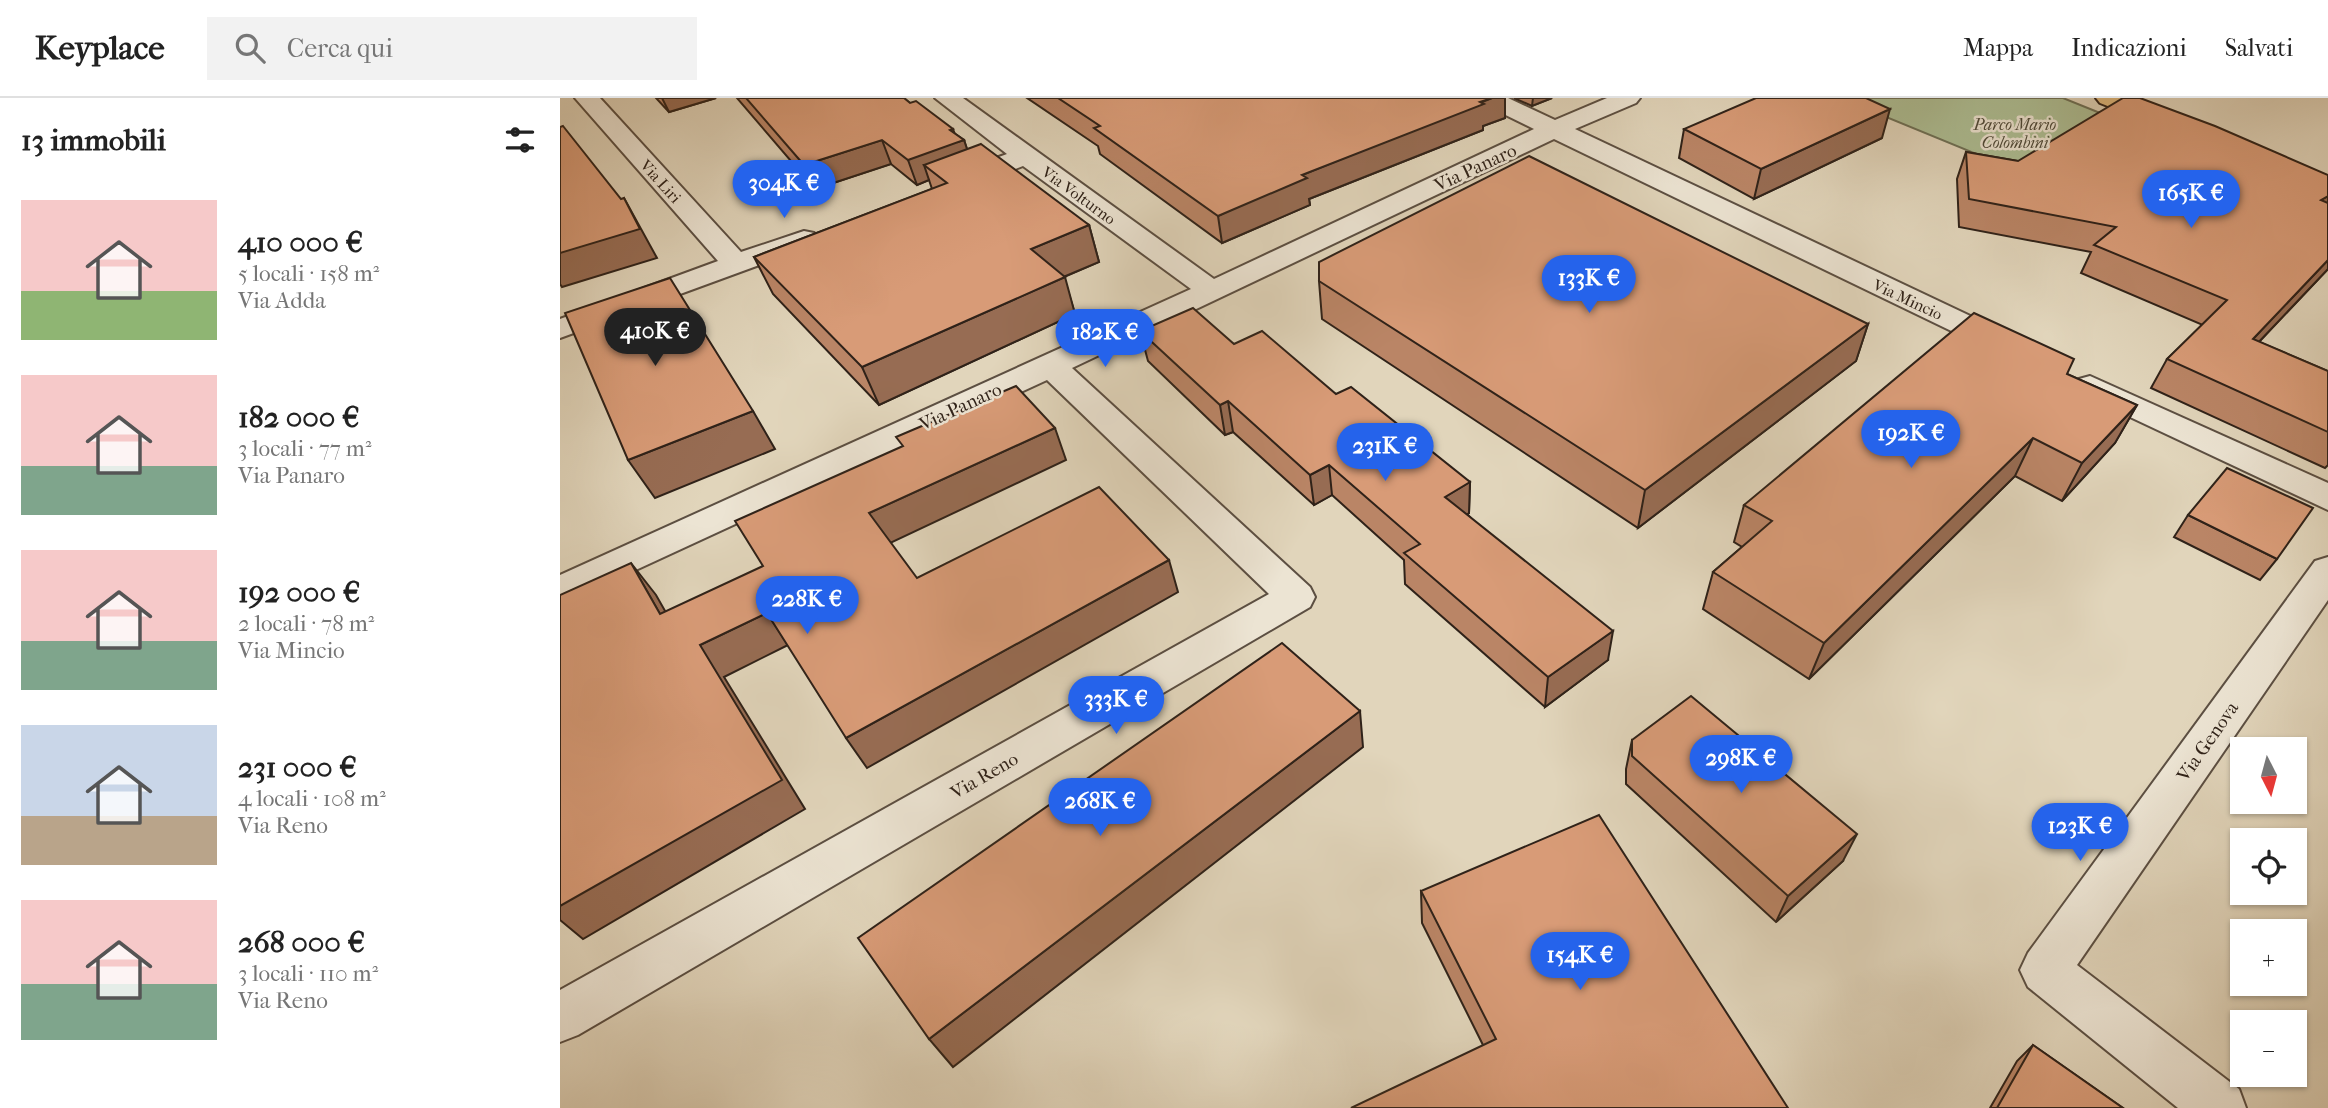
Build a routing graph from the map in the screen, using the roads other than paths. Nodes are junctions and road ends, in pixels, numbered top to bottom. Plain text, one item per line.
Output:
1 (587, 98) edge
2 (947, 98) edge
3 (1489, 98) edge
4 (1628, 98) edge
5 (2108, 98) edge
6 (2185, 129) edge
7 (1552, 130) junction
8 (1026, 156) junction
9 (937, 189) edge
10 (824, 231) edge
11 (736, 264) junction
12 (1212, 291) junction
13 (560, 329) edge
14 (2028, 356) edge
15 (1050, 365) junction
16 (2065, 374) edge
17 (2328, 498) edge
18 (2328, 571) edge
19 (560, 591) edge
20 (560, 1017) edge
21 (2220, 1108) edge

1 - 11 street, Via Liri
2 - 8 street, Via Volturno
3 - 7 street, Via Mincio
4 - 7 street, Via Panaro
5 - 6 main road
7 - 12 street, Via Panaro
7 - 14 street, Via Mincio
8 - 9 street
8 - 12 street, Via Volturno
10 - 11 street
11 - 13 street
12 - 15 street, Via Panaro
15 - 19 street, Via Panaro
15 - 20 street, Via Reno
16 - 17 street
18 - 21 street, Via Genova

